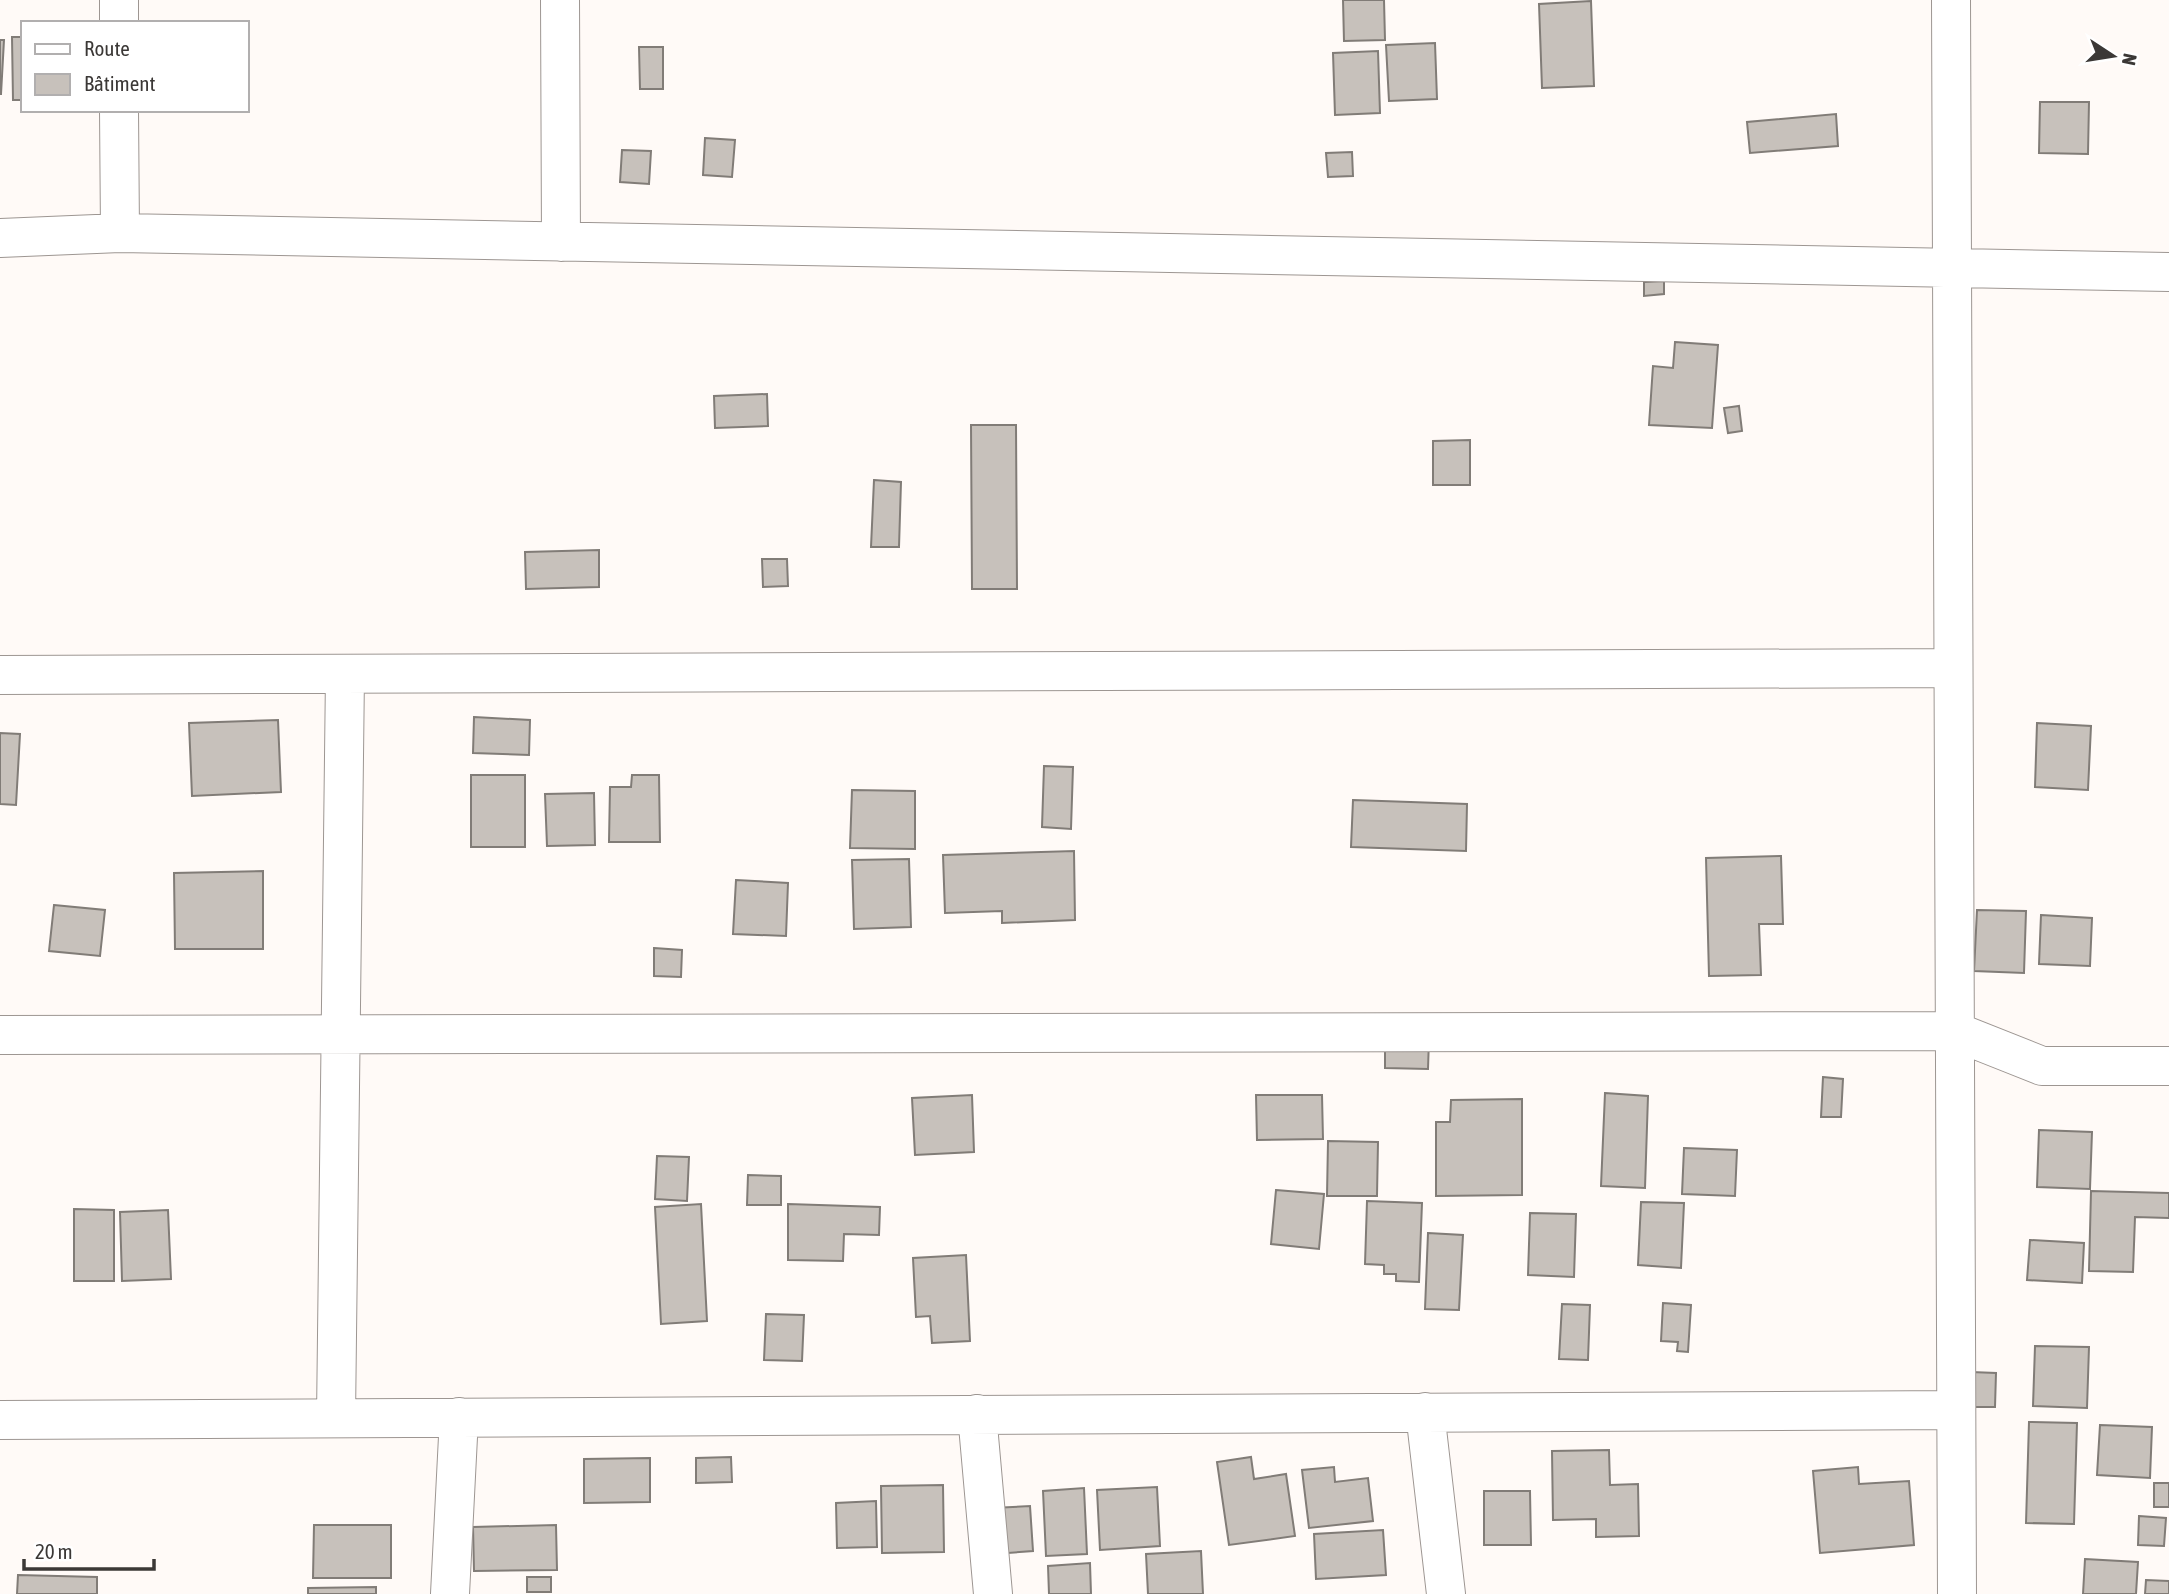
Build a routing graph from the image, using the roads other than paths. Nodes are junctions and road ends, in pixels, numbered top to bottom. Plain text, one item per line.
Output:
1 (119, 0) edge
2 (560, 0) edge
3 (1951, 0) edge
4 (119, 21) edge
5 (120, 112) edge
6 (120, 233) junction
7 (0, 238) edge
8 (561, 242) junction
9 (1952, 269) junction
10 (2169, 272) edge
11 (1953, 668) junction
12 (345, 674) junction
13 (0, 675) edge
14 (1954, 1031) junction
15 (341, 1034) junction
16 (0, 1035) edge
17 (2169, 1066) edge
18 (1956, 1410) junction
19 (1425, 1412) junction
20 (977, 1414) junction
21 (459, 1417) junction
22 (336, 1418) junction
23 (0, 1420) edge
24 (450, 1594) edge
25 (993, 1594) edge
26 (1446, 1594) edge
27 (1957, 1594) edge

1 - 4 street
2 - 8 street
3 - 9 street
5 - 6 street
6 - 7 street
6 - 8 street
8 - 9 street
9 - 10 street
9 - 11 street
11 - 12 street
11 - 14 street
12 - 13 street
12 - 15 street
14 - 15 street
14 - 17 street
14 - 18 street
15 - 16 street
15 - 22 street
18 - 19 street
18 - 27 street
19 - 20 street
19 - 26 street
20 - 21 street
20 - 25 street
21 - 22 street
21 - 24 street
22 - 23 street

